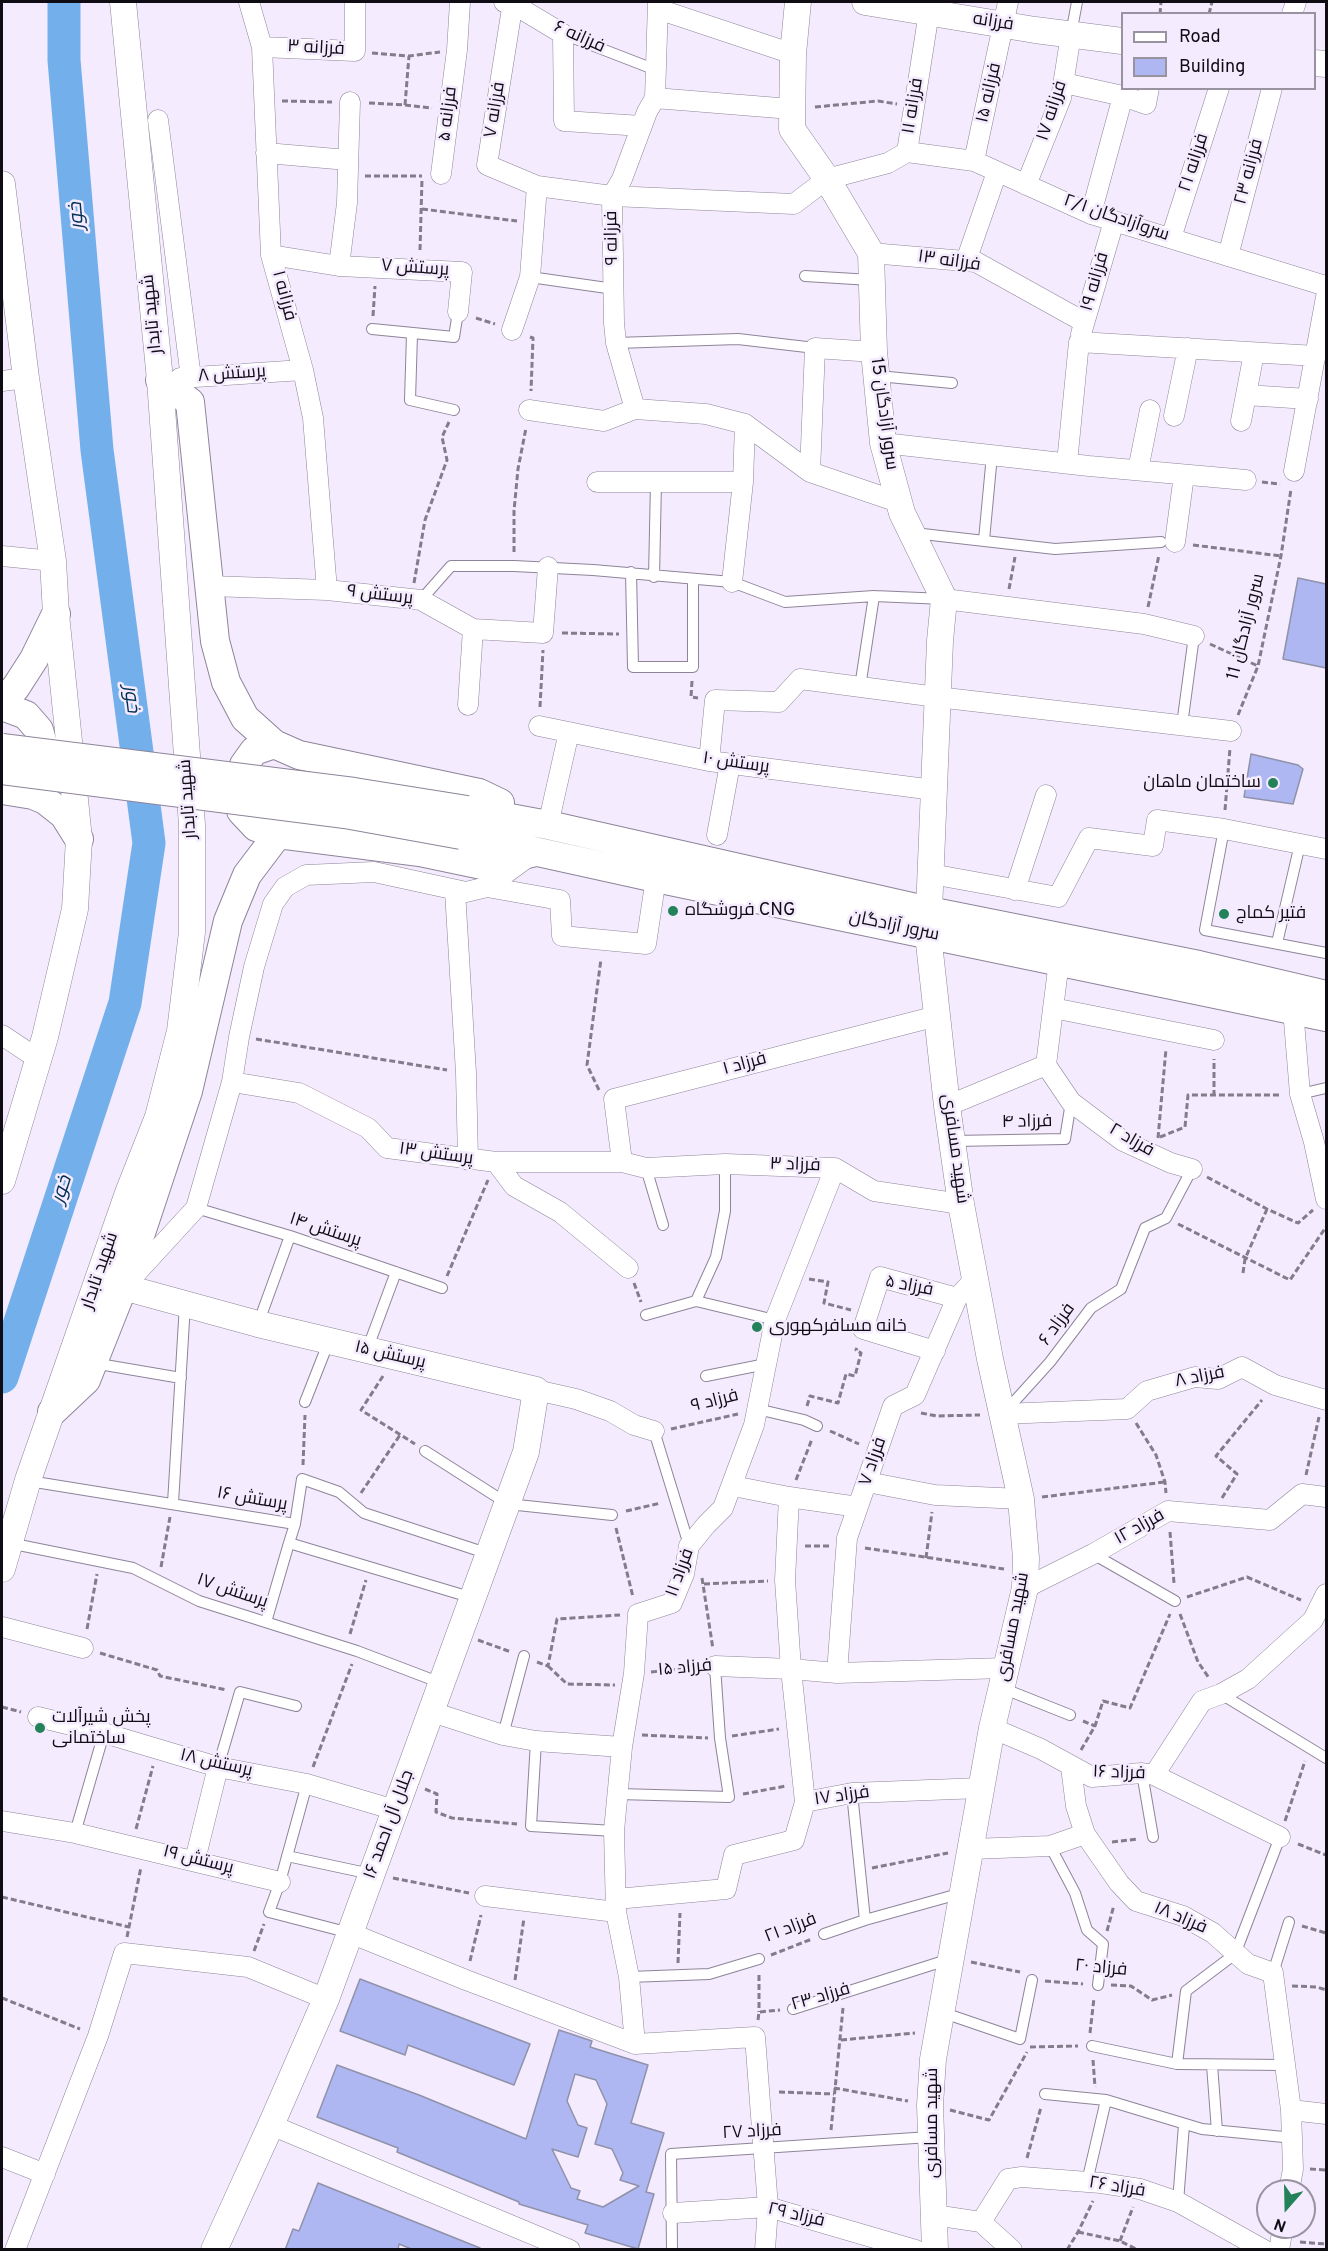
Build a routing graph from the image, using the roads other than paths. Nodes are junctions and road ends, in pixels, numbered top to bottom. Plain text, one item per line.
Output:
1 (123, 2) edge
2 (249, 2) edge
3 (355, 2) edge
4 (460, 2) edge
5 (510, 2) edge
6 (798, 2) edge
7 (865, 2) edge
8 (1077, 2) edge
9 (895, 4) edge
10 (658, 5) edge
11 (929, 12) junction
12 (1007, 13) edge
13 (563, 34) junction
14 (1071, 34) junction
15 (1121, 41) edge
16 (262, 47) junction
17 (793, 54) junction
18 (656, 69) junction
19 (1064, 83) junction
20 (1149, 90) edge
21 (1218, 90) edge
22 (1271, 90) edge
23 (1123, 96) junction
24 (655, 98) junction
25 (350, 102) road end
26 (791, 109) junction
27 (158, 120) dead end
28 (642, 126) junction
29 (907, 152) junction
30 (266, 153) junction
31 (974, 161) junction
32 (348, 168) junction
33 (997, 172) junction
34 (431, 175) road end
35 (826, 179) junction
36 (2, 184) edge
37 (1026, 185) junction
38 (537, 186) junction
39 (612, 196) junction
40 (1091, 214) junction
41 (1114, 221) junction
42 (1171, 238) junction
43 (871, 253) junction
44 (271, 255) junction
45 (1228, 256) junction
46 (966, 261) junction
47 (339, 266) junction
48 (805, 276) dead end
49 (530, 278) junction
50 (872, 280) junction
51 (1326, 286) edge
52 (614, 289) junction
53 (1326, 297) edge
54 (458, 312) joint
55 (1084, 322) junction
56 (372, 329) road end
57 (512, 330) road end
58 (412, 334) junction
59 (1079, 342) junction
60 (616, 343) junction
61 (815, 348) junction
62 (1188, 348) junction
63 (1254, 353) junction
64 (1316, 356) junction
65 (875, 364) junction
66 (303, 370) junction
67 (191, 378) junction
68 (14, 380) edge
69 (160, 380) junction
70 (952, 384) dead end
71 (1246, 395) junction
72 (1308, 399) junction
73 (635, 409) junction
74 (454, 410) road end
75 (529, 410) road end
76 (1150, 410) dead end
77 (1174, 416) dead end
78 (1241, 421) dead end
79 (746, 424) junction
80 (883, 443) junction
81 (992, 455) junction
82 (1067, 463) junction
83 (1138, 470) junction
84 (810, 472) junction
85 (1184, 475) junction
86 (1293, 478) road end
87 (1246, 480) road end
88 (597, 482) dead end
89 (656, 482) junction
90 (742, 482) junction
91 (898, 502) junction
92 (910, 532) junction
93 (984, 540) junction
94 (1168, 542) joint
95 (2, 556) edge
96 (53, 561) junction
97 (548, 567) junction
98 (631, 572) junction
99 (654, 577) junction
100 (693, 579) junction
101 (732, 582) junction
102 (209, 586) junction
103 (327, 590) junction
104 (873, 596) junction
105 (944, 599) junction
106 (416, 600) junction
107 (56, 614) junction
108 (473, 629) junction
109 (1194, 636) joint
110 (860, 687) junction
111 (937, 697) junction
112 (2, 704) edge
113 (468, 705) dead end
114 (1182, 725) junction
115 (540, 726) road end
116 (1231, 731) road end
117 (569, 732) junction
118 (274, 744) junction
119 (2, 748) edge
120 (709, 761) junction
121 (730, 764) junction
122 (2, 770) edge
123 (2, 789) edge
124 (934, 790) junction
125 (1046, 795) dead end
126 (464, 822) junction
127 (548, 825) junction
128 (1224, 830) junction
129 (278, 834) junction
130 (717, 835) dead end
131 (79, 838) junction
132 (1300, 844) junction
133 (1326, 849) edge
134 (536, 852) junction
135 (931, 874) junction
136 (656, 878) junction
137 (487, 887) junction
138 (1015, 890) junction
139 (455, 891) junction
140 (929, 922) junction
141 (1277, 943) junction
142 (1326, 953) edge
143 (1059, 961) junction
144 (1326, 994) edge
145 (1294, 999) junction
146 (1053, 1008) junction
147 (937, 1016) junction
148 (1326, 1017) edge
149 (2, 1035) edge
150 (1214, 1040) road end
151 (38, 1059) junction
152 (1046, 1065) junction
153 (232, 1082) junction
154 (1326, 1088) edge
155 (1300, 1094) junction
156 (1071, 1102) junction
157 (947, 1106) junction
158 (953, 1141) junction
159 (1320, 1143) edge
160 (468, 1160) junction
161 (496, 1162) junction
162 (622, 1162) junction
163 (725, 1164) junction
164 (646, 1168) junction
165 (835, 1168) junction
166 (1192, 1169) joint
167 (2, 1181) edge
168 (1326, 1199) edge
169 (961, 1204) junction
170 (196, 1208) junction
171 (663, 1225) dead end
172 (290, 1236) junction
173 (627, 1268) road end
174 (396, 1272) junction
175 (976, 1278) junction
176 (123, 1287) junction
177 (442, 1288) road end
178 (957, 1298) junction
179 (696, 1301) junction
180 (185, 1304) junction
181 (646, 1315) road end
182 (775, 1320) junction
183 (258, 1324) junction
184 (329, 1341) junction
185 (367, 1350) junction
186 (935, 1351) junction
187 (93, 1363) junction
188 (766, 1364) junction
189 (706, 1376) dead end
190 (181, 1378) junction
191 (536, 1390) junction
192 (1325, 1399) edge
193 (305, 1402) road end
194 (757, 1409) junction
195 (52, 1412) junction
196 (1002, 1414) junction
197 (817, 1426) road end
198 (654, 1431) joint
199 (425, 1451) road end
200 (28, 1480) junction
201 (867, 1482) junction
202 (733, 1486) junction
203 (789, 1497) junction
204 (1326, 1497) edge
205 (1021, 1499) junction
206 (173, 1503) junction
207 (508, 1504) junction
208 (858, 1507) junction
209 (612, 1515) road end
210 (295, 1524) junction
211 (9, 1543) junction
212 (289, 1543) junction
213 (689, 1546) junction
214 (490, 1554) junction
215 (1093, 1554) junction
216 (2, 1569) edge
217 (1026, 1580) junction
218 (474, 1598) junction
219 (1175, 1601) road end
220 (1323, 1601) edge
221 (266, 1622) junction
222 (2, 1627) edge
223 (83, 1648) road end
224 (524, 1656) dead end
225 (715, 1666) joint
226 (791, 1669) junction
227 (837, 1673) junction
228 (1003, 1678) junction
229 (441, 1683) junction
230 (1221, 1694) junction
231 (296, 1706) dead end
232 (432, 1712) junction
233 (1070, 1715) dead end
234 (38, 1717) dead end
235 (992, 1728) junction
236 (104, 1733) junction
237 (503, 1736) junction
238 (536, 1741) junction
239 (622, 1747) junction
240 (1326, 1758) edge
241 (218, 1767) junction
242 (1071, 1767) junction
243 (1148, 1774) junction
244 (307, 1784) junction
245 (981, 1788) junction
246 (804, 1792) junction
247 (852, 1793) junction
248 (618, 1794) junction
249 (395, 1810) junction
250 (2, 1821) edge
251 (614, 1831) junction
252 (75, 1833) junction
253 (1153, 1837) road end
254 (1280, 1837) joint
255 (1088, 1839) junction
256 (1050, 1846) junction
257 (970, 1849) junction
258 (287, 1856) junction
259 (195, 1860) junction
260 (372, 1874) junction
261 (280, 1882) junction
262 (963, 1892) junction
263 (485, 1896) road end
264 (616, 1906) junction
265 (865, 1920) junction
266 (1288, 1922) road end
267 (350, 1933) junction
268 (824, 1934) road end
269 (1236, 1954) junction
270 (951, 1958) junction
271 (759, 1959) road end
272 (629, 1977) junction
273 (1274, 1979) junction
274 (1032, 1980) road end
275 (1098, 1985) road end
276 (326, 1999) junction
277 (794, 2008) road end
278 (939, 2022) junction
279 (635, 2044) junction
280 (1092, 2046) road end
281 (1178, 2064) junction
282 (1212, 2065) junction
283 (1285, 2065) junction
284 (1045, 2094) road end
285 (1106, 2100) junction
286 (1291, 2110) junction
287 (1326, 2115) edge
288 (272, 2125) junction
289 (1184, 2125) junction
290 (1217, 2131) junction
291 (931, 2138) junction
292 (1294, 2138) junction
293 (762, 2149) junction
294 (2, 2157) edge
295 (45, 2174) junction
296 (1291, 2179) edge
297 (1094, 2183) junction
298 (1178, 2202) junction
299 (768, 2207) junction
300 (673, 2213) junction
301 (934, 2215) junction
302 (981, 2222) junction
303 (1276, 2242) edge
304 (15, 2250) edge
305 (214, 2250) edge
306 (570, 2250) edge
307 (672, 2250) edge
308 (765, 2250) edge
309 (916, 2250) edge
310 (935, 2250) edge
311 (1012, 2250) edge

1 - 69 street, شهید تابدار
2 - 16 street, فرزانه ۱
3 - 16 street, فرزانه ۳
4 - 34 street, فرزانه ۵
5 - 13 street, فرزانه ۶
5 - 38 street, فرزانه ۷
6 - 17 street, سرور آزادگان 15
7 - 9 street, فرزانه
8 - 14 lane
9 - 11 street, فرزانه
10 - 17 street
10 - 18 street, فرزانه ۹
11 - 12 street, فرزانه
11 - 29 street, فرزانه ۱۱
12 - 14 street, فرزانه
12 - 31 street, فرزانه ۱۵
13 - 18 lane, فرزانه ۶
13 - 28 street
14 - 15 street, فرزانه
14 - 19 street, فرزانه ۱۷
16 - 30 street, فرزانه ۱
17 - 26 street, سرور آزادگان 15
18 - 24 street, فرزانه ۹
19 - 23 street
19 - 37 street, فرزانه ۱۷
20 - 23 street
21 - 42 street, فرزانه ۲۱
22 - 45 street, فرزانه ۲۳
23 - 40 street
24 - 26 street
24 - 28 street, فرزانه ۹
25 - 32 street
26 - 35 street, سرور آزادگان 15
27 - 67 street
28 - 39 street, فرزانه ۹
29 - 31 street, ۲/۱ سروآزادگان
29 - 35 street, فرزانه ۱۱
30 - 32 street
30 - 44 street, فرزانه ۱
31 - 33 street, ۲/۱ سروآزادگان
32 - 47 street
33 - 37 street, ۲/۱ سروآزادگان
33 - 46 street
35 - 39 street
35 - 43 street, سرور آزادگان 15
36 - 68 street
37 - 40 street, ۲/۱ سروآزادگان
38 - 39 street
38 - 49 street
39 - 52 street, فرزانه ۹
40 - 41 street, ۲/۱ سروآزادگان
41 - 42 street, ۲/۱ سروآزادگان
41 - 55 street, فرزانه ۱۹
42 - 45 street, ۲/۱ سروآزادگان
43 - 46 street, فرزانه ۱۳
43 - 50 street, سرور آزادگان 15
44 - 47 street, پرستش ۷
44 - 66 street, فرزانه ۱
45 - 51 street, ۲/۱ سروآزادگان
46 - 55 street, فرزانه ۱۳
47 - 54 street, پرستش ۷
48 - 50 lane
49 - 52 lane
49 - 57 street
50 - 65 street, سرور آزادگان 15
52 - 60 street, فرزانه ۹
53 - 64 street
54 - 58 lane
55 - 59 street, فرزانه ۱۹
56 - 58 lane
58 - 74 lane
59 - 62 street
59 - 82 street, فرزانه ۱۹
60 - 61 lane
60 - 73 street, فرزانه ۹
61 - 65 street
61 - 84 street
62 - 63 street
62 - 77 street
63 - 64 street
63 - 71 street
64 - 72 street
65 - 70 lane
65 - 80 street, سرور آزادگان 15
66 - 67 street, پرستش ۸
66 - 103 street, فرزانه ۱
67 - 69 street, پرستش ۸
68 - 96 street
69 - 102 main road
69 - 195 street, شهید تابدار
71 - 72 street
71 - 78 street
72 - 86 street
73 - 75 street
73 - 79 street
76 - 83 street
79 - 84 street
79 - 90 street
80 - 81 street
80 - 91 street, سرور آزادگان 15
81 - 82 street
81 - 93 lane
82 - 83 street
83 - 85 street
84 - 91 street
85 - 87 street
85 - 94 street
88 - 89 street
89 - 90 street
89 - 99 lane
90 - 101 street
91 - 92 street, سرور آزادگان 15
92 - 93 lane
92 - 105 street, سرور آزادگان 15
93 - 94 lane
95 - 96 street
96 - 107 street
97 - 98 lane
97 - 106 lane
97 - 108 street, پرستش ۹
98 - 99 lane
98 - 100 lane
99 - 100 lane
100 - 101 lane
101 - 104 lane
102 - 103 street, پرستش ۹
102 - 118 main road
103 - 106 street, پرستش ۹
104 - 105 lane
104 - 110 lane
105 - 109 street
105 - 111 street
106 - 108 street, پرستش ۹
107 - 112 main road
107 - 131 street
108 - 113 street
109 - 114 lane
110 - 111 street
110 - 120 street
111 - 114 street
111 - 124 street
112 - 123 main road
114 - 116 street
115 - 117 street, پرستش ۱۰
117 - 120 street, پرستش ۱۰
117 - 127 street
118 - 127 main road
118 - 129 main road
119 - 126 main road, bridge
120 - 121 street, پرستش ۱۰
121 - 124 street, پرستش ۱۰
121 - 130 street
122 - 126 main road, bridge
123 - 131 main road
124 - 135 street
125 - 138 street
126 - 127 main road, سرور آزادگان
126 - 134 main road, سرور آزادگان
127 - 140 main road, سرور آزادگان
128 - 132 street
128 - 138 street
128 - 141 lane
129 - 134 main road
129 - 176 main road
131 - 151 street
132 - 133 street
132 - 141 lane
134 - 136 main road, سرور آزادگان
134 - 137 street
135 - 138 street
135 - 140 street
136 - 137 street
136 - 140 main road, سرور آزادگان
137 - 139 street
139 - 153 street
139 - 160 street
140 - 143 main road, سرور آزادگان
140 - 145 main road, سرور آزادگان
140 - 147 street, شهید مسافری
141 - 142 lane
143 - 145 main road, سرور آزادگان
143 - 146 street
144 - 145 main road, سرور آزادگان
145 - 148 main road, سرور آزادگان
145 - 155 street
146 - 150 street
146 - 152 street
147 - 157 street, شهید مسافری
147 - 162 street, فرزاد ۱
149 - 151 street
151 - 167 street
152 - 156 street, فرزاد ۲
152 - 157 street
153 - 160 street, پرستش ۱۳
153 - 170 street
154 - 155 lane
155 - 159 street
156 - 158 lane, فرزاد ۴
156 - 166 street, فرزاد ۲
157 - 158 street, شهید مسافری
158 - 169 street, شهید مسافری
159 - 168 street
160 - 161 street, پرستش ۱۳
161 - 162 street, پرستش ۱۳
161 - 173 street
162 - 164 street, فرزاد ۳
163 - 164 street, فرزاد ۳
163 - 165 street, فرزاد ۳
163 - 179 lane
164 - 171 lane
165 - 169 street, فرزاد ۳
165 - 182 street, فرزاد ۱۱
166 - 196 lane, فرزاد ۶
169 - 175 street, شهید مسافری
170 - 172 lane, پرستش ۱۴
170 - 176 street
172 - 174 lane, پرستش ۱۴
172 - 183 lane
174 - 177 lane, پرستش ۱۴
174 - 185 lane
175 - 178 street
175 - 196 street, شهید مسافری
176 - 180 street, پرستش ۱۵
176 - 187 main road
178 - 186 street
178 - 186 street, فرزاد ۵
179 - 181 lane
179 - 182 lane
180 - 183 street, پرستش ۱۵
180 - 190 lane
182 - 188 street, فرزاد ۱۱
183 - 184 street, پرستش ۱۵
184 - 185 street, پرستش ۱۵
184 - 193 lane
185 - 191 street, پرستش ۱۵
186 - 201 street, فرزاد ۷
187 - 190 lane
187 - 195 main road
188 - 189 lane
188 - 194 street, فرزاد ۱۱
190 - 206 lane
191 - 198 street, پرستش ۱۵
191 - 207 street, جلال آل احمد ۱۶
192 - 196 street, فرزاد ۸
194 - 197 lane, فرزاد ۹
194 - 202 street, فرزاد ۱۱
195 - 200 street, شهید تابدار
196 - 205 street, شهید مسافری
198 - 213 lane
199 - 207 lane
200 - 206 lane, پرستش ۱۶
200 - 211 street, شهید تابدار
201 - 205 street
201 - 208 street, فرزاد ۷
202 - 203 street
202 - 213 street, فرزاد ۱۱
203 - 208 street
203 - 226 street
204 - 215 street, فرزاد ۱۲
205 - 217 street, شهید مسافری
206 - 210 lane, پرستش ۱۶
207 - 209 lane
207 - 214 street, جلال آل احمد ۱۶
208 - 227 street, فرزاد ۷
210 - 212 lane, پرستش ۱۶
210 - 214 lane
211 - 216 street, شهید تابدار
211 - 221 lane, پرستش ۱۷
212 - 218 lane, پرستش ۱۶
212 - 221 lane
213 - 239 street, فرزاد ۱۱
214 - 218 street, جلال آل احمد ۱۶
215 - 217 street, فرزاد ۱۲
215 - 219 lane
217 - 228 street, شهید مسافری
218 - 229 street, جلال آل احمد ۱۶
220 - 230 street
221 - 229 lane, پرستش ۱۷
222 - 223 street
224 - 237 lane
225 - 226 street, فرزاد ۱۵
225 - 248 lane
226 - 227 street, فرزاد ۱۵
226 - 246 street
227 - 228 street, فرزاد ۱۵
228 - 233 lane
228 - 235 street, شهید مسافری
229 - 232 street, جلال آل احمد ۱۶
230 - 240 lane
230 - 243 street
231 - 241 lane
232 - 237 street
232 - 249 street, جلال آل احمد ۱۶
234 - 236 street, پرستش ۱۸
235 - 242 street, فرزاد ۱۶
235 - 245 street, شهید مسافری
236 - 241 street, پرستش ۱۸
236 - 252 lane
237 - 238 street
238 - 239 street
238 - 251 lane
239 - 248 street
241 - 244 street, پرستش ۱۸
241 - 259 street
242 - 243 street, فرزاد ۱۶
242 - 255 street, فرزاد ۱۸
243 - 253 lane
243 - 254 street, فرزاد ۱۶
244 - 249 street, پرستش ۱۸
244 - 258 lane
245 - 247 street, فرزاد ۱۷
245 - 257 street, شهید مسافری
246 - 247 street, فرزاد ۱۷
246 - 264 street, فرزاد ۱۷
247 - 265 lane
248 - 251 street
249 - 260 street, جلال آل احمد ۱۶
250 - 252 street, پرستش ۱۹
251 - 264 street
252 - 259 street, پرستش ۱۹
254 - 269 lane
255 - 256 street
255 - 269 street, فرزاد ۱۸
256 - 257 street
256 - 275 lane
257 - 262 street, شهید مسافری
258 - 260 lane
258 - 261 lane
259 - 261 street, پرستش ۱۹
260 - 267 street, جلال آل احمد ۱۶
261 - 267 lane
262 - 265 lane, فرزاد ۲۱
262 - 270 street, شهید مسافری
263 - 264 street, فرزاد ۱۷
264 - 272 street
265 - 268 lane, فرزاد ۲۱
266 - 273 lane
267 - 276 street, جلال آل احمد ۱۶
267 - 279 street
269 - 273 street, فرزاد ۱۸
269 - 281 lane
270 - 277 lane, فرزاد ۲۳
270 - 278 street, شهید مسافری
271 - 272 lane, فرزاد ۲۱
272 - 279 street
273 - 283 street
274 - 278 lane
276 - 288 street, جلال آل احمد ۱۶
276 - 295 street
278 - 291 street, شهید مسافری
279 - 293 street
280 - 281 lane
281 - 282 lane
282 - 283 lane
282 - 290 lane
283 - 286 street
284 - 285 lane
285 - 289 lane
285 - 297 lane
286 - 287 street
286 - 292 street
288 - 305 street, جلال آل احمد ۱۶
288 - 306 street
289 - 290 lane
289 - 298 lane
290 - 292 lane
291 - 293 lane, فرزاد ۲۷
291 - 301 street, شهید مسافری
292 - 296 street
293 - 299 street
293 - 300 lane, فرزاد ۲۷
294 - 295 street
295 - 304 street
297 - 298 street, فرزاد ۲۶
297 - 302 street, فرزاد ۲۶
298 - 303 street, فرزاد ۲۶
299 - 300 street, فرزاد ۲۹
299 - 308 street
299 - 309 street, فرزاد ۲۹
300 - 307 lane, فرزاد ۲۷
301 - 302 street
301 - 310 street, شهید مسافری
302 - 311 street

